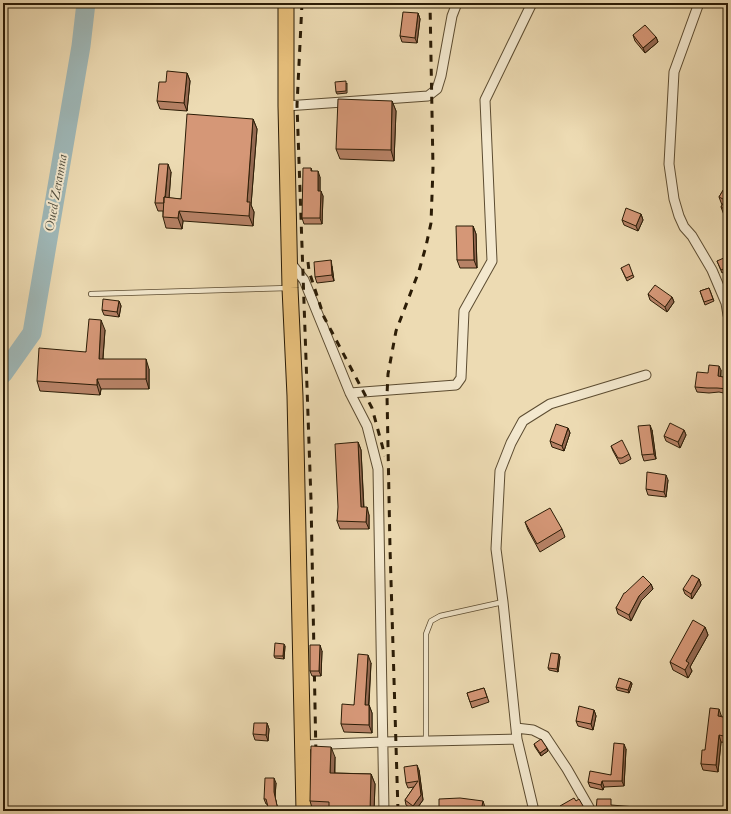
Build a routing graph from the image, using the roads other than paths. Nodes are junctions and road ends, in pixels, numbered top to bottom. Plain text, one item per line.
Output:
1 (286, 3) edge
2 (457, 3) edge
3 (532, 3) edge
4 (699, 3) edge
5 (286, 106) junction
6 (290, 262) junction
7 (290, 288) junction
8 (91, 294) dead end
9 (728, 315) edge
10 (646, 375) dead end
11 (350, 393) junction
12 (503, 602) junction
13 (516, 728) junction
14 (517, 739) junction
15 (426, 741) junction
16 (383, 742) junction
17 (303, 745) junction
18 (304, 811) edge
19 (384, 811) edge
20 (534, 811) edge
21 (590, 811) edge

1 - 5 main road
2 - 5 street
3 - 11 street
4 - 9 street
5 - 6 main road
6 - 7 main road
6 - 11 street
7 - 8 lane
7 - 17 main road
10 - 12 street
11 - 16 street
12 - 13 street
12 - 15 lane
13 - 14 street
13 - 21 street
14 - 15 street
14 - 20 street
15 - 16 street
16 - 17 street
16 - 19 street
17 - 18 main road

